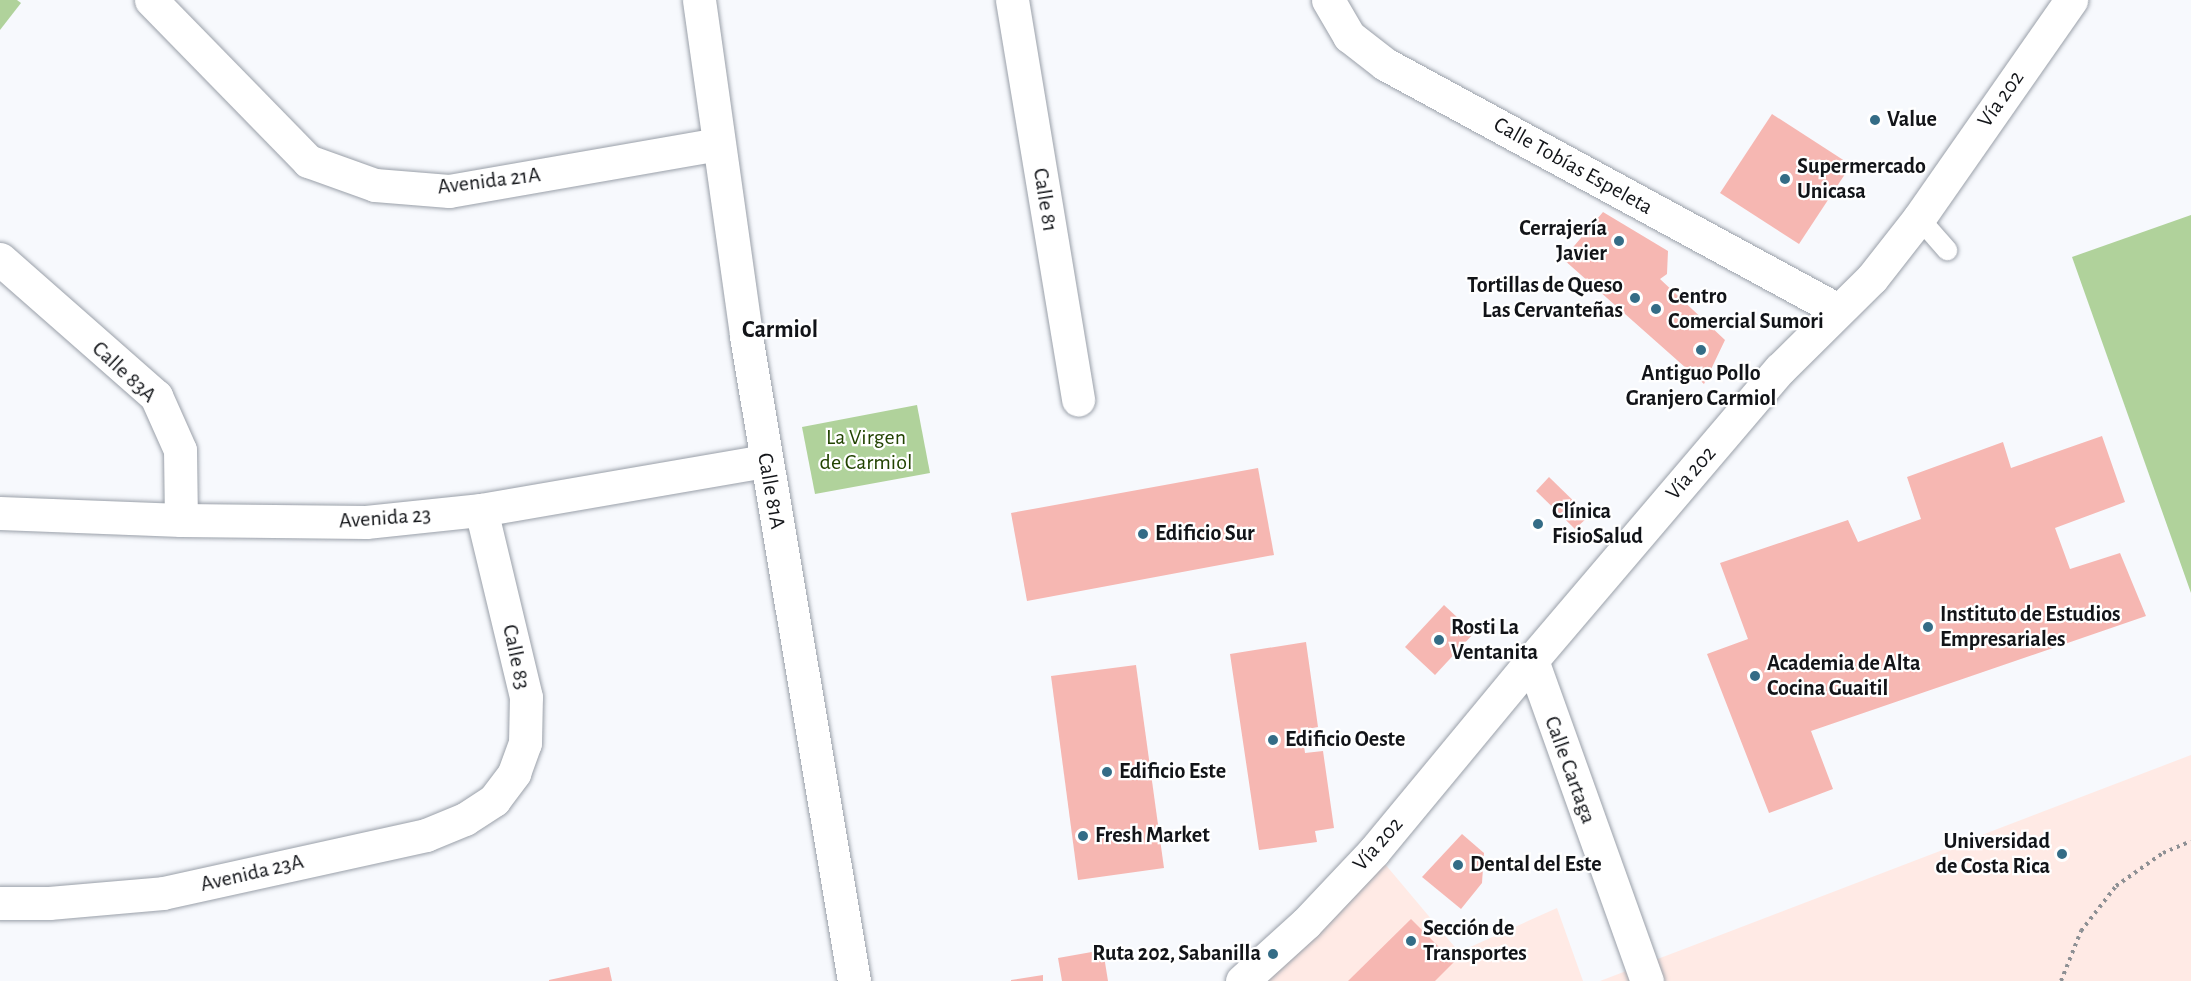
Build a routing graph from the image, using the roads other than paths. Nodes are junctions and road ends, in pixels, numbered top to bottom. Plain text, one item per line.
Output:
1 (151, 0) edge
2 (699, 0) edge
3 (1012, 0) edge
4 (1328, 0) edge
5 (2071, 0) edge
6 (717, 144) junction
7 (1918, 218) junction
8 (1947, 250) dead end
9 (0, 259) edge
10 (1838, 310) junction
11 (1078, 400) dead end
12 (766, 461) junction
13 (481, 510) junction
14 (0, 513) edge
15 (181, 520) junction
16 (1532, 660) junction
17 (494, 800) joint
18 (0, 903) edge
19 (854, 981) edge
20 (1242, 981) edge
21 (1647, 981) edge

1 - 6 street, Avenida 21A
2 - 6 street, Calle 81A
3 - 11 street, Calle 81
4 - 10 street, Calle Tobías Espeleta
5 - 7 street, Vía 202
6 - 12 street, Calle 81A
7 - 8 lane
7 - 10 street, Vía 202
9 - 15 street, Calle 83A
10 - 16 street, Vía 202
12 - 13 street, Avenida 23
12 - 19 street, Calle 81A
13 - 15 street, Avenida 23
13 - 17 street, Calle 83
14 - 15 street, Avenida 23
16 - 20 street, Vía 202
16 - 21 street, Calle Cartaga
17 - 18 street, Avenida 23A

